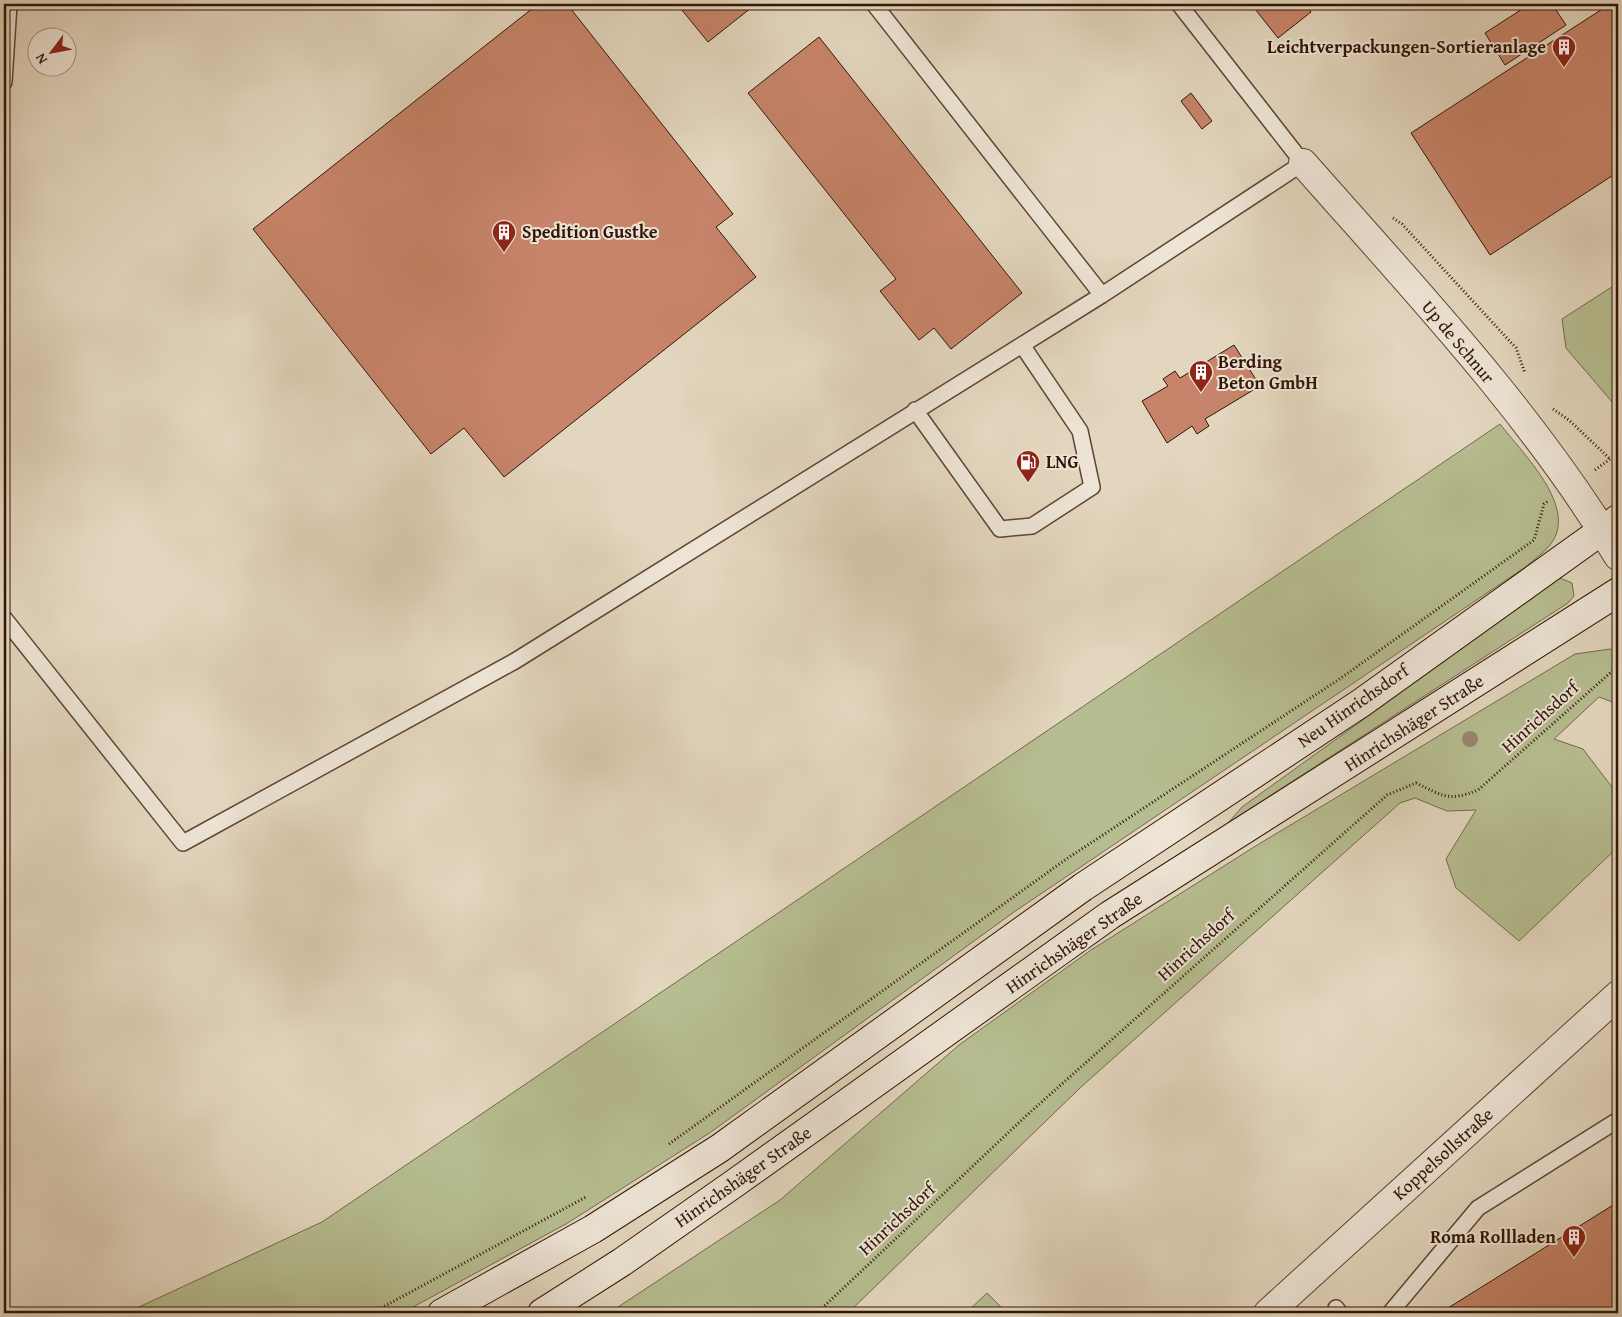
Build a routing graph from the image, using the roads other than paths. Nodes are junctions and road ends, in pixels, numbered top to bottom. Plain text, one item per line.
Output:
1 (9, 4) edge
2 (874, 4) edge
3 (1179, 4) edge
4 (4, 82) edge
5 (1303, 163) junction
6 (1102, 295) junction
7 (1022, 345) junction
8 (916, 410) junction
9 (1610, 524) edge
10 (1618, 556) edge
11 (1618, 592) edge
12 (4, 618) edge
13 (1083, 886) joint
14 (1618, 995) edge
15 (1618, 1120) edge
16 (442, 1313) edge
17 (542, 1313) edge
18 (1268, 1313) edge
19 (1390, 1313) edge

1 - 4 lane
2 - 6 lane
3 - 5 lane
5 - 6 lane
5 - 9 main road, Up de Schnur
6 - 7 lane
7 - 8 lane
7 - 8 lane
8 - 12 lane
9 - 10 main road, Up de Schnur
9 - 13 main road, Neu Hinrichsdorf
11 - 17 main road, Hinrichshäger Straße
13 - 16 main road, Hinrichshäger Straße
14 - 18 main road, Koppelsollstraße
15 - 19 lane

